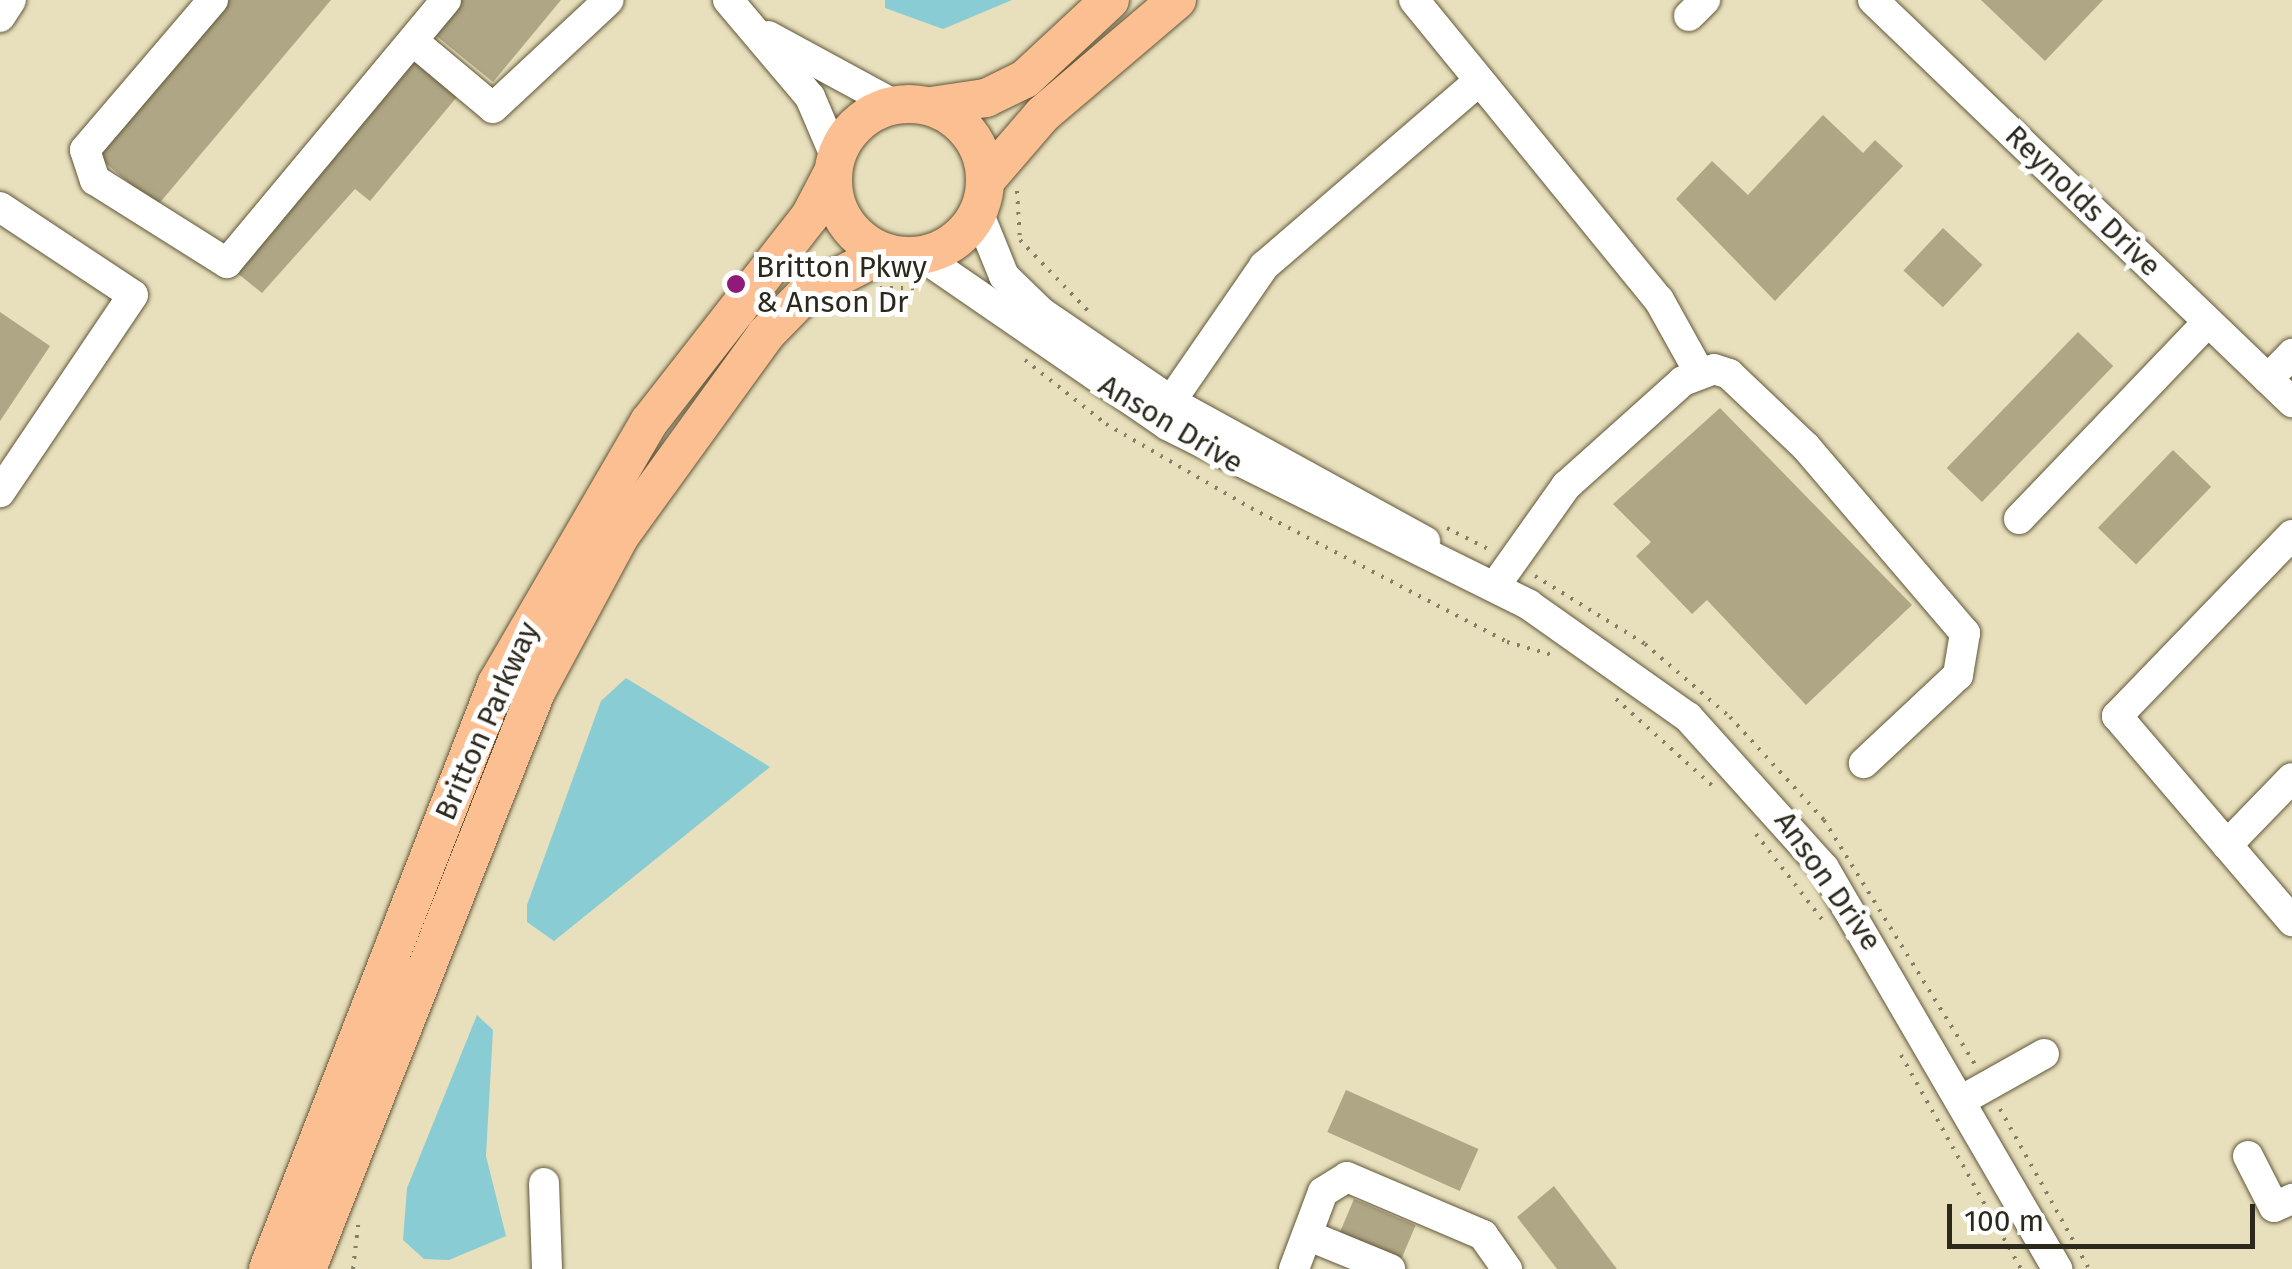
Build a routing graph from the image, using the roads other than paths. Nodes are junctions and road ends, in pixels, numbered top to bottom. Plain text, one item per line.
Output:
1 (11, 0) edge
2 (213, 0) edge
3 (446, 0) edge
4 (610, 0) edge
5 (728, 0) edge
6 (1110, 0) edge
7 (1177, 0) edge
8 (1414, 0) edge
9 (1873, 0) edge
10 (0, 17) edge
11 (765, 35) junction
12 (413, 41) junction
13 (1477, 83) junction
14 (913, 106) junction
15 (834, 166) junction
16 (982, 196) junction
17 (0, 207) edge
18 (911, 266) junction
19 (2208, 322) junction
20 (2292, 354) edge
21 (1699, 372) junction
22 (2268, 379) junction
23 (1171, 401) junction
24 (2292, 402) edge
25 (0, 492) edge
26 (2020, 519) dead end
27 (2292, 535) edge
28 (1494, 586) junction
29 (1864, 762) dead end
30 (2292, 778) edge
31 (2228, 846) junction
32 (2292, 921) edge
33 (2044, 1054) dead end
34 (1962, 1100) junction
35 (2248, 1156) dead end
36 (544, 1184) dead end
37 (2292, 1199) edge
38 (1307, 1235) junction
39 (285, 1267) edge
40 (546, 1269) edge
41 (1294, 1269) edge
42 (1390, 1269) edge
43 (1507, 1269) edge
44 (2057, 1269) edge

1 - 10 street
2 - 12 street
3 - 12 street
4 - 12 street
5 - 11 street
6 - 14 main road
7 - 16 main road
8 - 13 street
9 - 19 street, Reynolds Drive
11 - 14 street
11 - 15 street
13 - 21 street
13 - 23 street
14 - 15 main road
14 - 16 main road
15 - 18 main road
15 - 39 main road, Britton Parkway
16 - 18 main road
16 - 23 street, Anson Drive
17 - 25 street
18 - 28 street, Anson Drive
18 - 39 main road, Britton Parkway
19 - 22 street, Reynolds Drive
19 - 26 street
20 - 22 street
21 - 28 street
21 - 29 street
22 - 24 street, Reynolds Drive
23 - 28 street, Anson Drive
27 - 31 street
28 - 34 street, Anson Drive
30 - 31 street
31 - 32 street
33 - 34 street
34 - 44 street, Anson Drive
35 - 37 street
36 - 40 street
38 - 41 street
38 - 42 street
38 - 43 street

